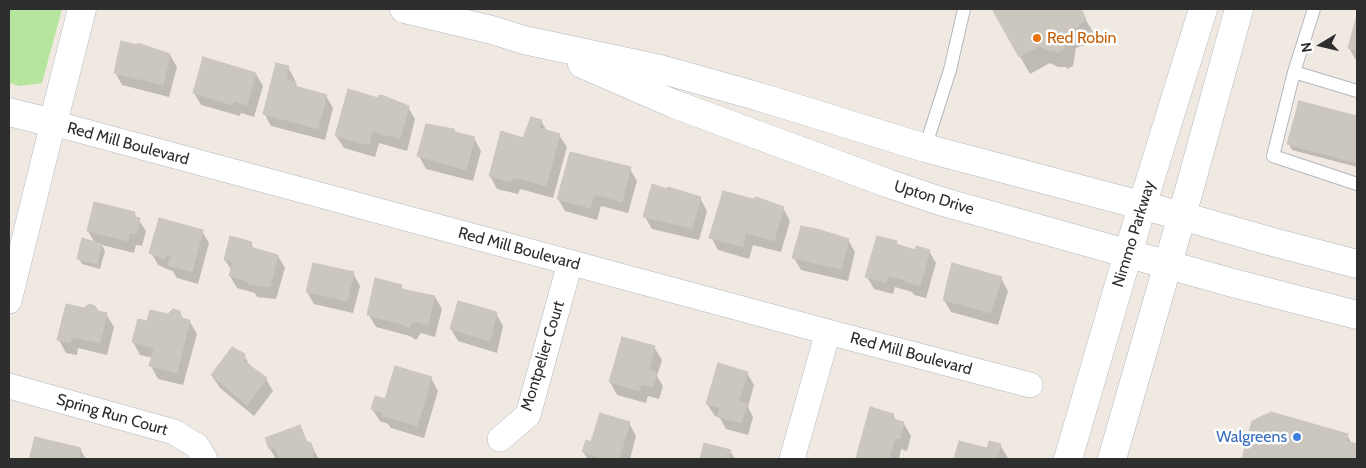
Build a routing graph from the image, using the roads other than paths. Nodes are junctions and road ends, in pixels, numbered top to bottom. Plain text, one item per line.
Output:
1 (82, 9) edge
2 (404, 9) edge
3 (964, 9) edge
4 (1203, 9) edge
5 (1239, 9) edge
6 (1314, 9) edge
7 (524, 40) junction
8 (1294, 72) junction
9 (1357, 91) edge
10 (9, 112) edge
11 (53, 124) junction
12 (924, 148) junction
13 (1357, 184) edge
14 (1142, 206) junction
15 (1182, 216) junction
16 (1128, 253) junction
17 (570, 263) junction
18 (1168, 264) junction
19 (1357, 264) edge
20 (9, 301) edge
21 (1357, 315) edge
22 (828, 332) junction
23 (1030, 385) dead end
24 (9, 386) edge
25 (500, 439) dead end
26 (205, 459) edge
27 (792, 459) edge
28 (1068, 459) edge
29 (1112, 459) edge

1 - 11 main road
2 - 7 main road, Upton Drive
3 - 12 lane
4 - 14 main road, Nimmo Parkway
5 - 15 main road
6 - 8 lane
7 - 12 main road, Upton Drive
7 - 16 main road, Upton Drive
8 - 9 lane
8 - 13 lane
10 - 11 main road, Red Mill Boulevard
11 - 17 street, Red Mill Boulevard
11 - 20 street
12 - 14 main road, Upton Drive
14 - 15 main road, Upton Drive
14 - 16 main road, Nimmo Parkway
15 - 18 main road
15 - 19 main road, Upton Drive
16 - 18 main road, Upton Drive
16 - 28 main road, Nimmo Parkway
17 - 22 street, Red Mill Boulevard
17 - 25 street, Montpelier Court
18 - 21 main road, Upton Drive
18 - 29 main road
22 - 23 street, Red Mill Boulevard
22 - 27 street
24 - 26 street, Spring Run Court

